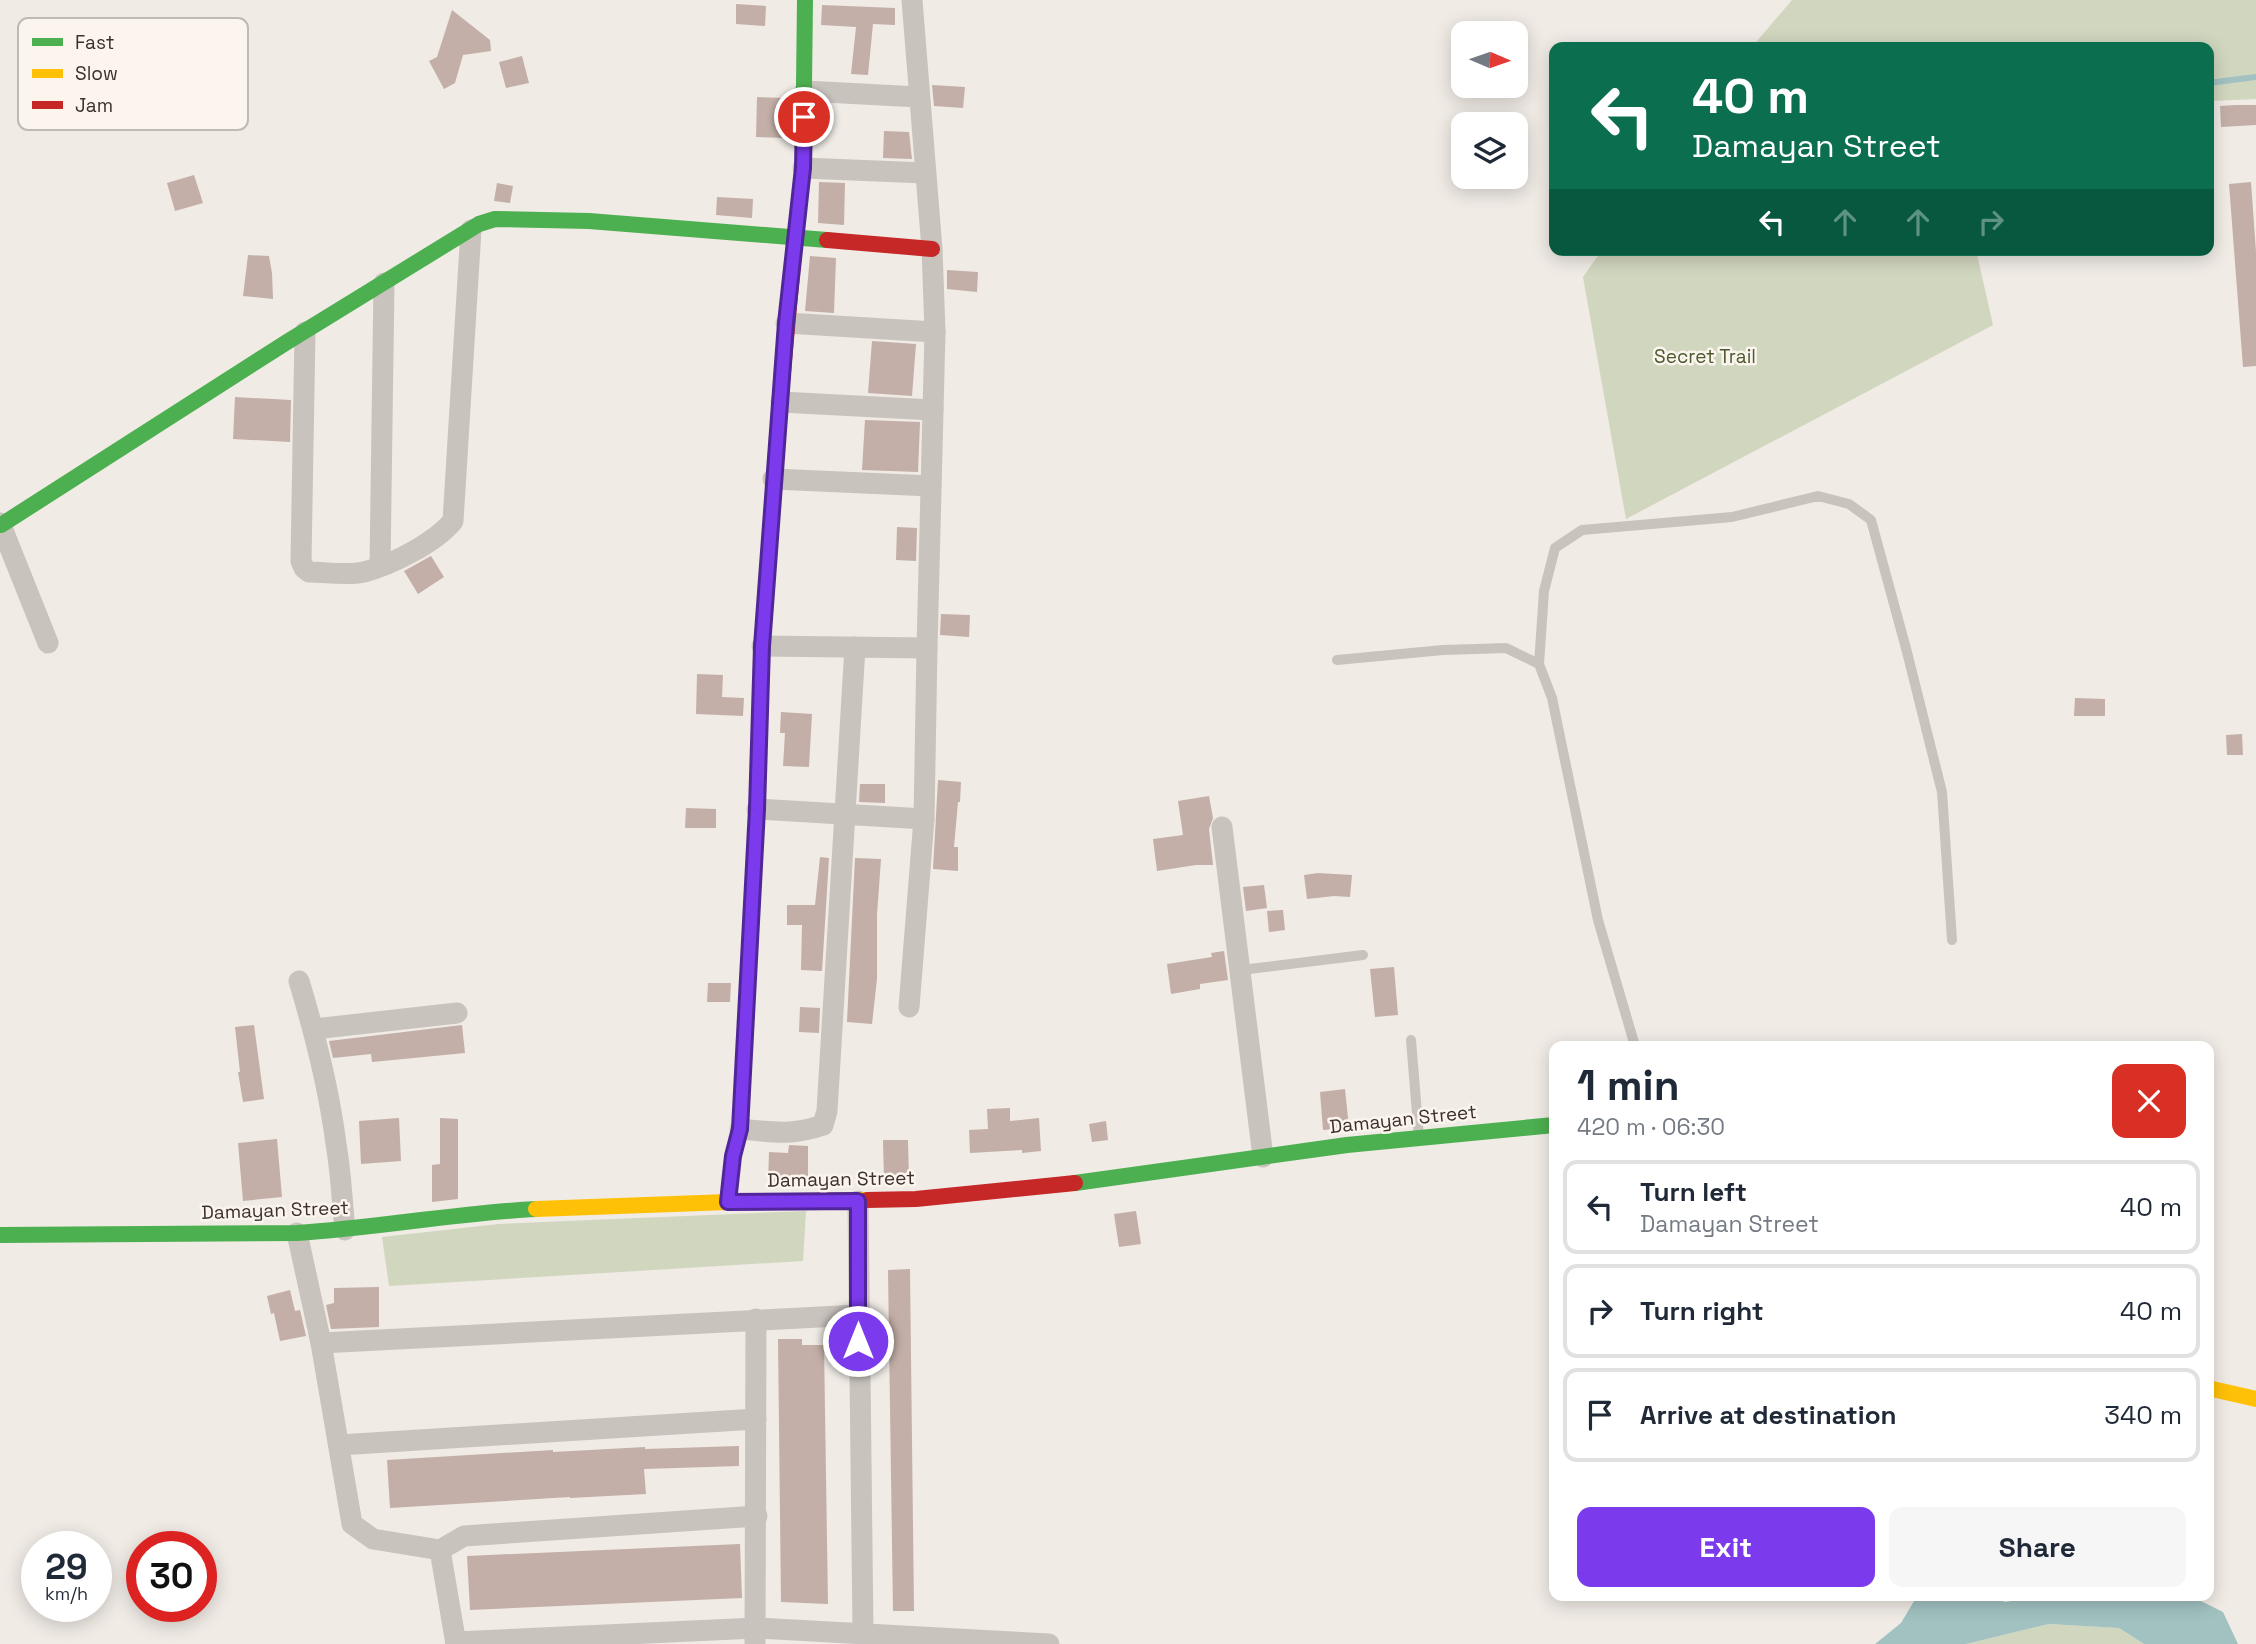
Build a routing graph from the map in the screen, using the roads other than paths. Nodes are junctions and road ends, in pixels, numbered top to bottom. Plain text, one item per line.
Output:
1 (805, 0) edge
2 (912, 0) edge
3 (805, 91) junction
4 (919, 97) junction
5 (803, 168) junction
6 (925, 173) junction
7 (471, 230) junction
8 (796, 237) junction
9 (932, 249) junction
10 (384, 283) junction
11 (786, 323) junction
12 (304, 332) junction
13 (935, 332) junction
14 (781, 402) junction
15 (933, 410) junction
16 (773, 479) junction
17 (932, 486) junction
18 (0, 524) edge
19 (380, 565) junction
20 (48, 643) dead end
21 (762, 646) junction
22 (855, 647) junction
23 (926, 648) junction
24 (1337, 660) dead end
25 (1539, 664) junction
26 (757, 809) junction
27 (846, 816) junction
28 (925, 819) junction
29 (1222, 827) dead end
30 (1952, 940) dead end
31 (1363, 955) dead end
32 (1241, 970) junction
33 (299, 981) dead end
34 (909, 1007) dead end
35 (457, 1013) dead end
36 (314, 1029) junction
37 (1411, 1040) dead end
38 (1634, 1041) edge
39 (1549, 1125) edge
40 (740, 1129) junction
41 (1419, 1138) junction
42 (1263, 1157) junction
43 (858, 1201) junction
44 (728, 1202) junction
45 (345, 1230) junction
46 (297, 1233) junction
47 (0, 1235) edge
48 (858, 1315) junction
49 (756, 1319) junction
50 (321, 1343) junction
51 (2214, 1389) edge
52 (2256, 1399) edge
53 (756, 1419) junction
54 (339, 1445) junction
55 (757, 1516) junction
56 (440, 1550) junction
57 (863, 1633) junction
58 (755, 1636) edge
59 (989, 1642) edge
60 (456, 1643) edge
61 (1049, 1644) edge

1 - 3 street
2 - 4 street
3 - 4 street
3 - 5 street
4 - 6 street
5 - 6 street
5 - 8 street
6 - 9 street
7 - 8 street
7 - 10 street
7 - 19 street
8 - 9 street
8 - 11 street
9 - 13 street
10 - 12 street
10 - 19 street
11 - 13 street
11 - 14 street
12 - 18 street
12 - 19 street
13 - 15 street
14 - 15 street
14 - 16 street
15 - 17 street
16 - 17 street
16 - 21 street
17 - 23 street
18 - 20 street
21 - 22 street
21 - 26 street
22 - 23 street
22 - 27 street
23 - 28 street
24 - 25 lane
25 - 30 lane
25 - 38 lane
26 - 27 street
26 - 40 street
27 - 28 street
27 - 40 street
28 - 34 street
29 - 32 street
31 - 32 lane
32 - 42 street
33 - 36 street
35 - 36 street
36 - 45 street
37 - 41 lane
39 - 41 street, Damayan Street
40 - 44 street
41 - 42 street, Damayan Street
42 - 43 street, Damayan Street
43 - 44 street, Damayan Street
43 - 48 street
44 - 45 street, Damayan Street
45 - 46 street, Damayan Street
46 - 47 street, Damayan Street
46 - 50 street
48 - 49 street
48 - 57 street
49 - 50 street
49 - 53 street
50 - 54 street
51 - 52 street
53 - 54 street
53 - 55 street
54 - 56 street
55 - 56 street
55 - 58 street
56 - 60 street
57 - 58 street
57 - 59 street
58 - 60 street
59 - 61 street

